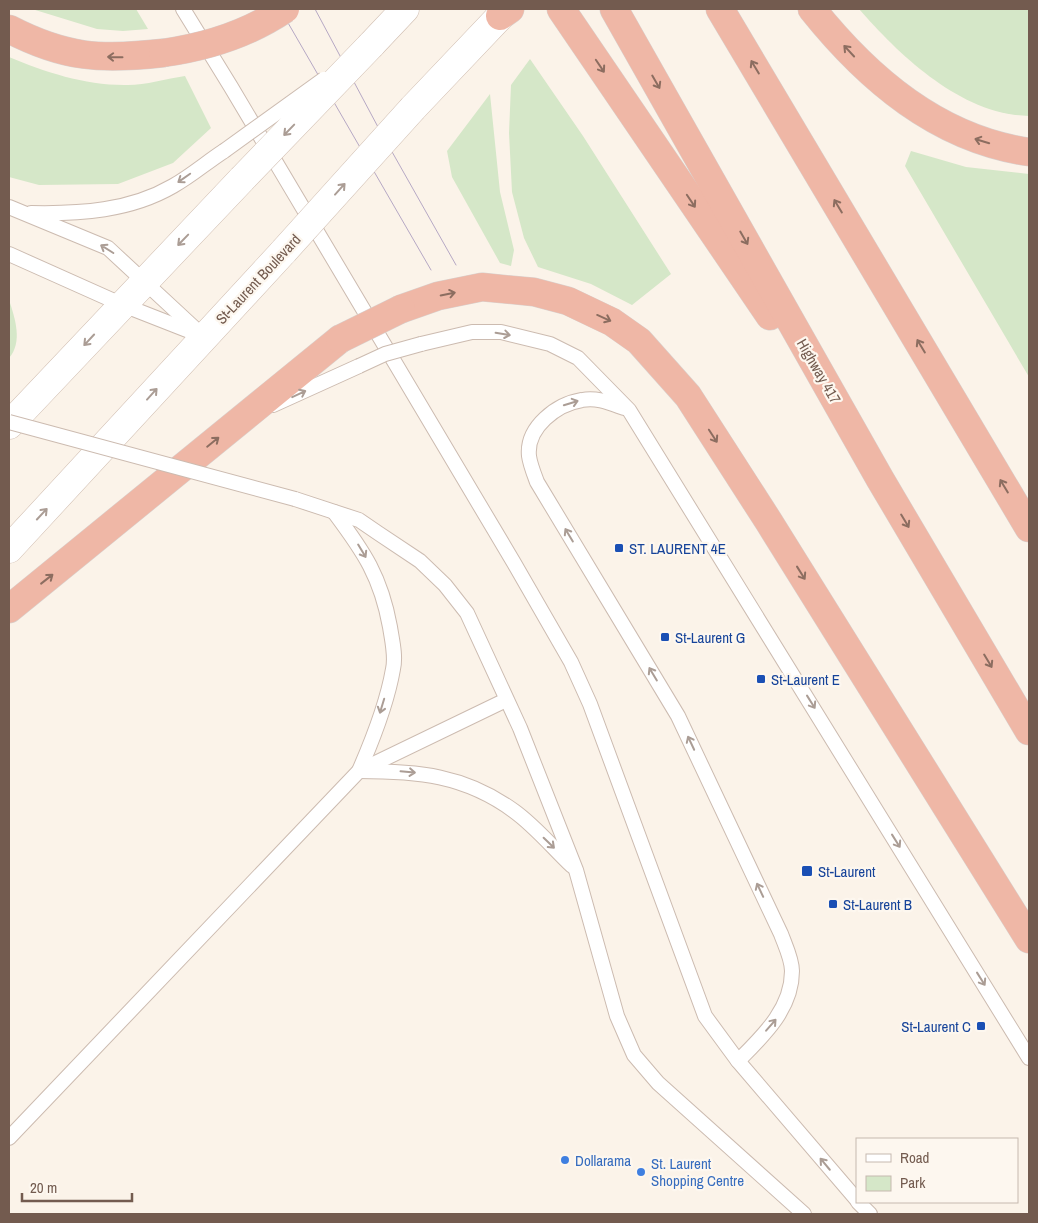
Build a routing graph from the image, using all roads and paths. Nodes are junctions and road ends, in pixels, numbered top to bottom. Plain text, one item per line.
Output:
1 (183, 9) edge
2 (285, 9) edge
3 (405, 9) edge
4 (614, 9) edge
5 (720, 9) edge
6 (812, 9) edge
7 (505, 11) edge
8 (567, 17) edge
9 (9, 30) edge
10 (372, 45) junction
11 (1029, 152) edge
12 (9, 207) edge
13 (23, 213) junction
14 (9, 254) edge
15 (145, 280) junction
16 (123, 304) junction
17 (204, 337) junction
18 (629, 410) junction
19 (239, 421) junction
20 (9, 424) edge
21 (880, 479) junction
22 (334, 512) junction
23 (1029, 528) edge
24 (9, 549) edge
25 (9, 609) edge
26 (506, 700) junction
27 (1029, 731) edge
28 (359, 771) junction
29 (576, 870) junction
30 (1029, 939) edge
31 (1029, 1058) edge
32 (738, 1061) junction
33 (9, 1138) edge
34 (856, 1200) edge
35 (859, 1203) edge
36 (804, 1214) edge
37 (870, 1214) edge

1 - 32 lane
2 -> 9 highway, bridge
3 - 10 main road
4 -> 21 highway, Highway 417
23 -> 5 highway
11 -> 6 highway
17 -> 7 main road, St-Laurent Boulevard, bridge
8 -> 21 highway
10 -> 13 lane, bridge
10 -> 15 main road, bridge
12 - 13 lane
15 -> 13 lane
14 - 16 lane
15 - 16 main road
15 - 17 lane
16 - 17 lane
16 -> 20 main road
24 -> 17 main road, St-Laurent Boulevard
19 -> 18 lane, bridge
18 -> 31 lane
32 -> 18 lane
25 -> 19 highway
19 -> 30 highway, bridge
20 - 22 lane, bridge
21 -> 27 highway, Highway 417
22 - 26 lane
22 -> 28 lane
26 - 28 lane
26 - 29 lane
28 -> 29 lane
28 - 33 lane
29 - 36 lane
34 -> 32 lane
35 - 37 lane

